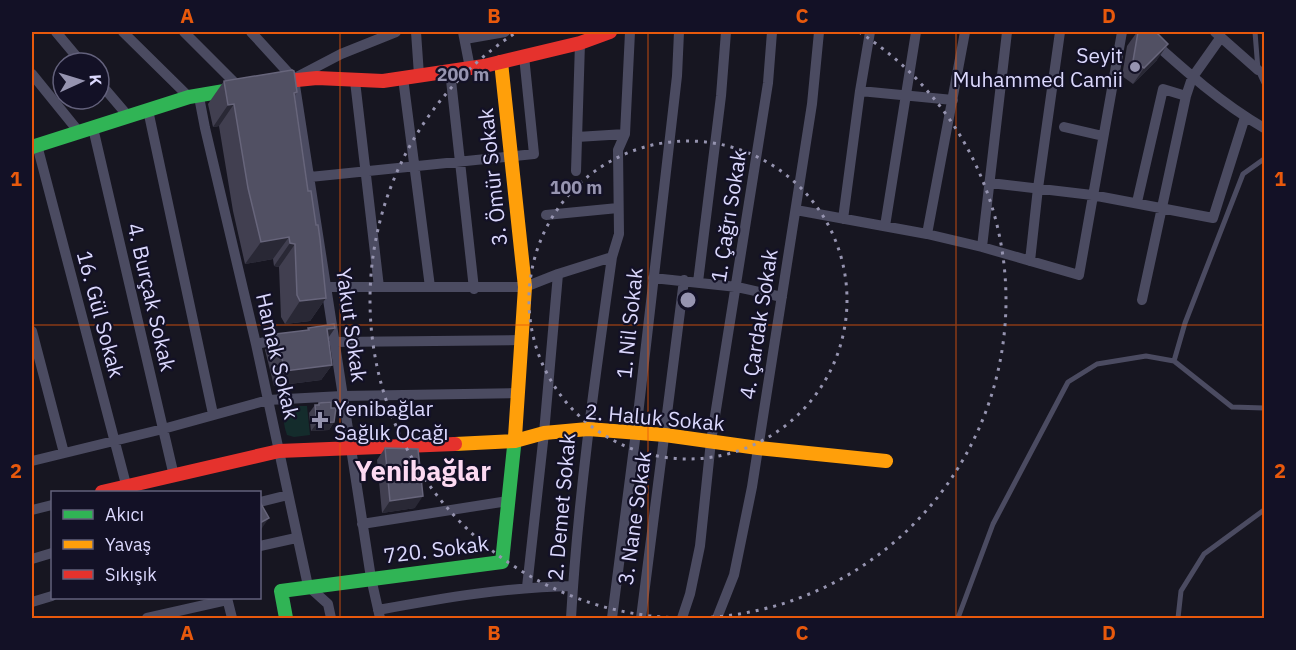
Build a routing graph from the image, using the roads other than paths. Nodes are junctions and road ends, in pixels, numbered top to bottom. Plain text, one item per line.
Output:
1 (56, 32) edge
2 (123, 32) edge
3 (184, 32) edge
4 (266, 32) edge
5 (396, 32) edge
6 (416, 32) edge
7 (505, 32) edge
8 (571, 32) edge
9 (610, 32) edge
10 (630, 32) edge
11 (679, 32) edge
12 (726, 32) edge
13 (772, 32) edge
14 (819, 32) edge
15 (870, 32) edge
16 (916, 32) edge
17 (965, 32) edge
18 (1007, 32) edge
19 (1060, 32) edge
20 (1122, 32) edge
21 (1142, 32) edge
22 (1254, 32) edge
23 (253, 34) edge
24 (381, 34) edge
25 (1218, 34) edge
26 (464, 35) edge
27 (580, 43) junction
28 (72, 51) edge
29 (524, 56) junction
30 (501, 62) junction
31 (470, 68) junction
32 (1258, 70) junction
33 (450, 71) junction
34 (32, 75) edge
35 (419, 75) junction
36 (403, 78) junction
37 (1192, 78) junction
38 (294, 79) junction
39 (355, 81) junction
40 (1264, 83) edge
41 (252, 86) junction
42 (860, 91) junction
43 (906, 95) junction
44 (111, 96) edge
45 (195, 96) junction
46 (1186, 96) junction
47 (953, 100) junction
48 (148, 110) junction
49 (128, 116) junction
50 (1245, 117) junction
51 (1064, 127) dead end
52 (1264, 128) edge
53 (86, 130) junction
54 (625, 134) junction
55 (1103, 136) junction
56 (577, 137) junction
57 (33, 144) edge
58 (511, 156) junction
59 (1264, 159) edge
60 (459, 162) junction
61 (415, 166) junction
62 (365, 171) junction
63 (576, 171) dead end
64 (310, 177) junction
65 (990, 183) junction
66 (1038, 188) junction
67 (1092, 195) junction
68 (1137, 202) junction
69 (1162, 207) junction
70 (618, 208) junction
71 (796, 210) junction
72 (546, 215) dead end
73 (843, 219) junction
74 (885, 226) junction
75 (927, 234) junction
76 (982, 247) junction
77 (612, 257) junction
78 (1030, 261) junction
79 (558, 274) junction
80 (653, 278) junction
81 (684, 280) junction
82 (698, 282) junction
83 (326, 287) junction
84 (379, 287) junction
85 (430, 287) junction
86 (525, 287) junction
87 (737, 287) junction
88 (474, 289) junction
89 (782, 297) junction
90 (1142, 300) dead end
91 (32, 331) edge
92 (300, 336) edge
93 (522, 340) junction
94 (334, 342) junction
95 (256, 344) junction
96 (1174, 361) junction
97 (518, 393) junction
98 (342, 396) junction
99 (268, 400) junction
100 (1264, 408) edge
101 (213, 414) junction
102 (163, 429) junction
103 (588, 429) junction
104 (636, 432) junction
105 (544, 434) junction
106 (665, 435) junction
107 (114, 440) junction
108 (515, 441) junction
109 (711, 441) junction
110 (350, 447) junction
111 (758, 448) junction
112 (279, 451) junction
113 (64, 453) junction
114 (32, 460) edge
115 (886, 461) dead end
116 (174, 476) junction
117 (127, 489) edge
118 (110, 491) edge
119 (288, 495) junction
120 (508, 501) junction
121 (261, 502) edge
122 (51, 505) edge
123 (32, 510) edge
124 (1264, 510) edge
125 (362, 524) junction
126 (296, 538) junction
127 (261, 546) edge
128 (51, 553) edge
129 (32, 559) edge
130 (371, 578) junction
131 (308, 586) junction
132 (527, 586) junction
133 (573, 586) junction
134 (51, 596) edge
135 (227, 599) edge
136 (32, 602) edge
137 (379, 614) edge
138 (173, 616) edge
139 (147, 618) edge
140 (232, 618) edge
141 (286, 618) edge
142 (331, 618) edge
143 (571, 618) edge
144 (612, 618) edge
145 (641, 618) edge
146 (682, 618) edge
147 (717, 618) edge
148 (958, 618) edge
149 (1178, 618) edge

1 - 28 street
2 - 45 street
3 - 41 street
4 - 23 street
5 - 24 street
6 - 35 street
7 - 26 street
8 - 27 street
9 - 27 street
10 - 54 street, 2. Demet Sokak
11 - 80 street, 1. Nil Sokak
12 - 82 street
13 - 87 street, 1. Çağrı Sokak
14 - 71 street, 4. Çardak Sokak
15 - 42 street
16 - 43 street
17 - 47 street
18 - 65 street
19 - 66 street
20 - 55 street
21 - 37 street
22 - 32 lane
23 - 38 street
24 - 38 street
25 - 32 street
25 - 37 street
26 - 31 street
27 - 29 street
27 - 56 street
29 - 30 street
29 - 58 street
30 - 31 street
30 - 58 street, 3. Ömür Sokak
31 - 33 street
32 - 40 lane
33 - 35 street
33 - 60 street
34 - 53 street
35 - 36 street
36 - 39 street
36 - 61 street
37 - 46 street
37 - 50 street
38 - 39 street
38 - 41 street
38 - 64 street, Yakut Sokak
39 - 62 street
41 - 45 street
42 - 43 street
42 - 73 street
43 - 47 street
43 - 74 street
44 - 49 street
45 - 48 street
45 - 95 street, Hamak Sokak
46 - 68 street
46 - 69 street
47 - 75 street
48 - 49 street
48 - 101 street
49 - 53 street
50 - 52 street
50 - 69 street
51 - 55 street
53 - 57 street
53 - 102 street, 4. Burçak Sokak
54 - 56 street
54 - 70 street, 2. Demet Sokak
55 - 67 street
56 - 63 street
57 - 107 street, 16. Gül Sokak
58 - 60 street
58 - 86 street, 3. Ömür Sokak
59 - 96 lane
60 - 61 street
60 - 88 street
61 - 62 street
61 - 85 street
62 - 64 street
62 - 84 street
64 - 83 street, Yakut Sokak
65 - 66 street
65 - 76 street
66 - 67 street
66 - 78 street
67 - 68 street
67 - 78 street
68 - 69 street
69 - 90 street
70 - 72 street
70 - 77 street, 2. Demet Sokak
71 - 73 street
71 - 89 street, 4. Çardak Sokak
73 - 74 street
74 - 75 street
75 - 76 street
76 - 78 street
77 - 79 street
77 - 103 street, 2. Demet Sokak
79 - 86 street
79 - 105 street
80 - 81 street
80 - 104 street, 1. Nil Sokak
81 - 82 street
81 - 106 street, 3. Nane Sokak
82 - 87 street
83 - 84 street
83 - 94 street, Yakut Sokak
84 - 85 street
85 - 88 street
86 - 88 street
86 - 93 street, 720. Sokak
87 - 89 street
87 - 109 street, 1. Çağrı Sokak
89 - 111 street, 4. Çardak Sokak
91 - 113 street
92 - 95 street
93 - 94 street
93 - 97 street, 720. Sokak
94 - 98 street, Yakut Sokak
95 - 99 street, Hamak Sokak
96 - 100 lane
96 - 148 lane
97 - 98 street
97 - 108 street, 720. Sokak
98 - 99 street
98 - 110 street, Yakut Sokak
99 - 101 street
99 - 112 street, Hamak Sokak
101 - 102 street
102 - 107 street
102 - 116 street, 4. Burçak Sokak
103 - 104 street, 2. Haluk Sokak
103 - 105 street, 2. Haluk Sokak
103 - 133 street, 2. Demet Sokak
104 - 106 street, 2. Haluk Sokak
104 - 144 street, 1. Nil Sokak
105 - 108 street, 2. Haluk Sokak
105 - 132 street
106 - 109 street, 2. Haluk Sokak
106 - 145 street, 3. Nane Sokak
107 - 113 street
107 - 117 street, 16. Gül Sokak
108 - 110 street, 2. Haluk Sokak
108 - 120 street, 720. Sokak
109 - 111 street, 2. Haluk Sokak
109 - 146 street, 1. Çağrı Sokak
110 - 112 street, 2. Haluk Sokak
110 - 125 street, Yakut Sokak
111 - 115 street, 2. Haluk Sokak
111 - 147 street, 4. Çardak Sokak
112 - 116 street, 2. Haluk Sokak
112 - 119 street, Hamak Sokak
113 - 114 street
116 - 117 street, 2. Haluk Sokak
117 - 118 street, 2. Haluk Sokak
119 - 121 street
119 - 126 street, Hamak Sokak
120 - 125 street
120 - 130 street, 720. Sokak
122 - 123 street
124 - 149 lane
125 - 130 street, Yakut Sokak
126 - 127 street
126 - 131 street, Hamak Sokak
128 - 129 street
130 - 131 street, 720. Sokak
130 - 137 street, Yakut Sokak
131 - 141 street, 720. Sokak
131 - 142 street
132 - 133 street
132 - 137 street
133 - 143 street, 2. Demet Sokak
134 - 136 street
135 - 138 street
135 - 140 street
138 - 139 street

